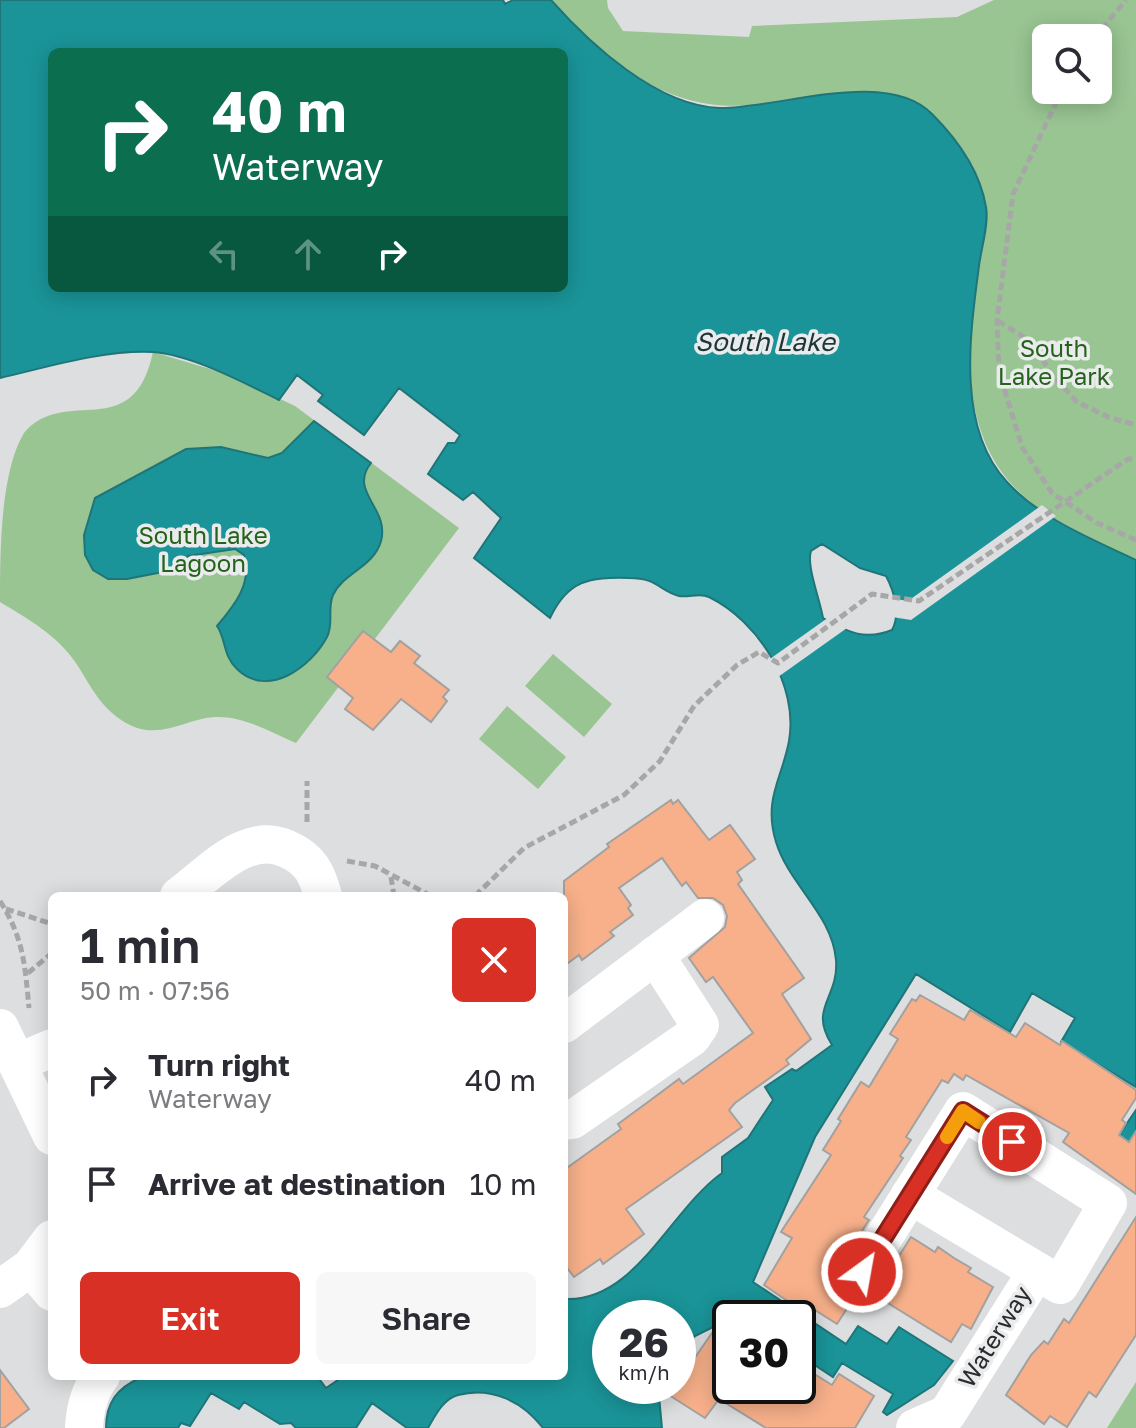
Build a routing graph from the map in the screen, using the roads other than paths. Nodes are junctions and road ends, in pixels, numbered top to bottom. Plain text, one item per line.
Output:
1 (185, 892) edge
2 (322, 892) edge
3 (705, 918) dead end
4 (655, 955) junction
5 (568, 1021) edge
6 (0, 1028) edge
7 (38, 1054) edge
8 (48, 1113) edge
9 (568, 1120) edge
10 (910, 1195) junction
11 (45, 1266) edge
12 (1037, 1271) junction
13 (862, 1272) dead end
14 (0, 1289) edge
15 (99, 1380) edge
16 (944, 1423) edge
17 (84, 1428) edge

1 - 2 street
3 - 4 street
4 - 5 street
4 - 9 street
6 - 7 street
7 - 8 street
10 - 12 street, Waterway
10 - 12 street, Waterway
10 - 13 street, Waterway
11 - 14 street
12 - 16 street, Waterway
15 - 17 street

